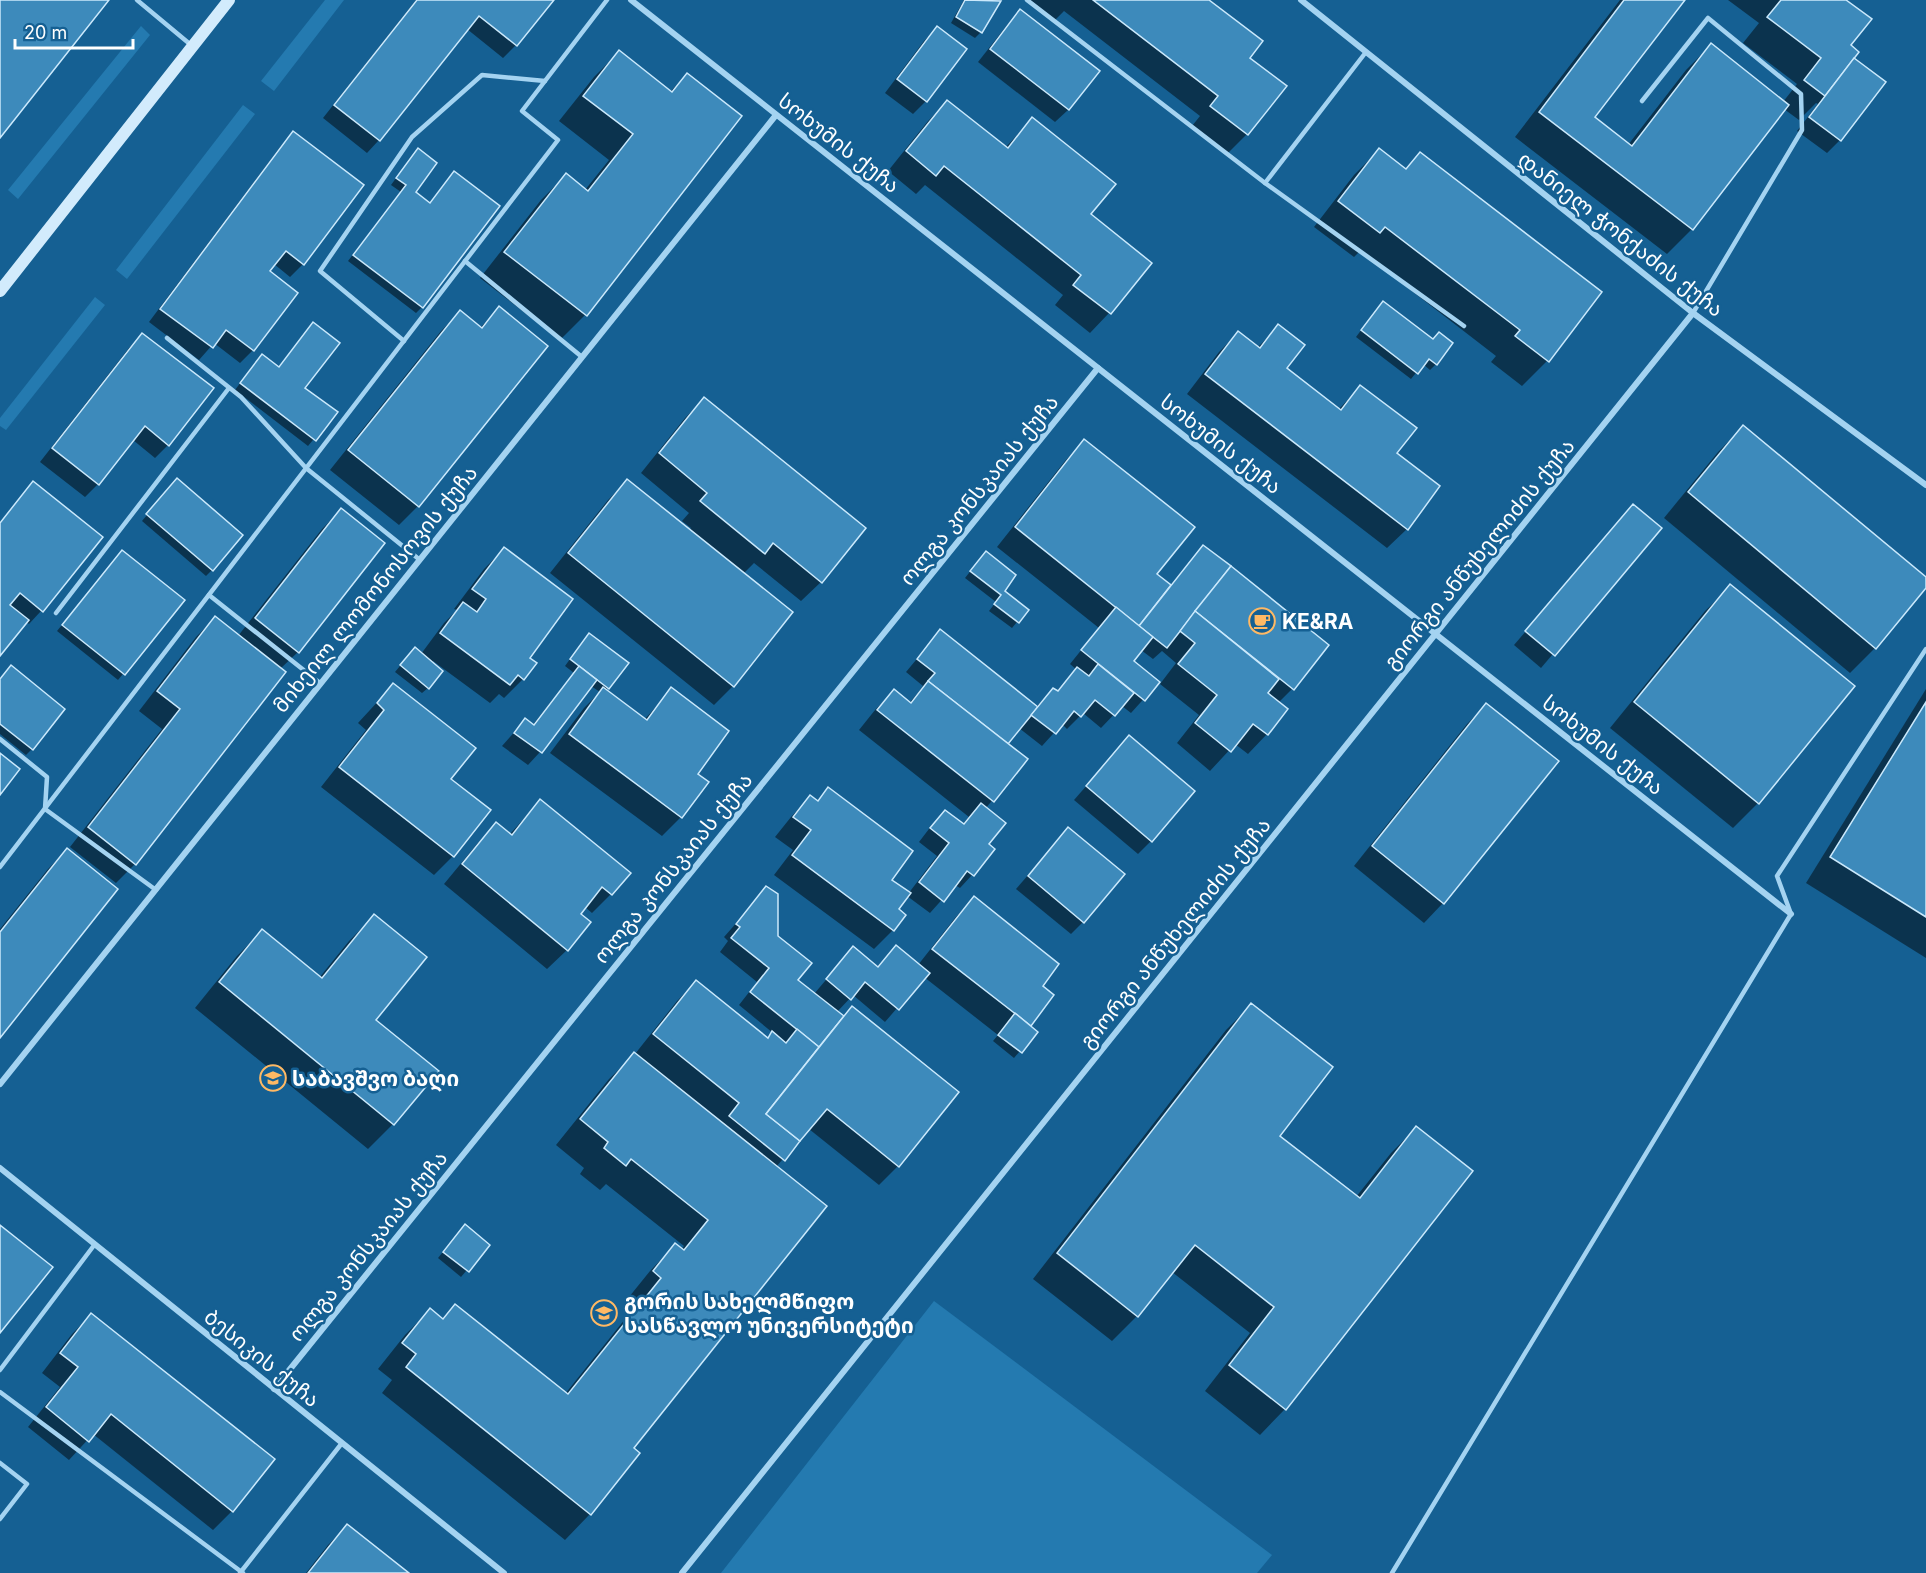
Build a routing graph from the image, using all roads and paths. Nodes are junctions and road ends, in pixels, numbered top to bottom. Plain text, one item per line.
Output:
1 (137, 0) edge
2 (229, 0) edge
3 (607, 0) edge
4 (631, 0) edge
5 (1027, 0) edge
6 (1301, 0) edge
7 (193, 46) junction
8 (1366, 52) junction
9 (545, 81) junction
10 (1642, 101) dead end
11 (776, 115) junction
12 (1265, 183) junction
13 (465, 261) junction
14 (0, 291) edge
15 (1693, 313) junction
16 (1464, 326) dead end
17 (167, 338) dead end
18 (404, 341) junction
19 (582, 357) junction
20 (1098, 368) junction
21 (229, 388) junction
22 (306, 468) junction
23 (1926, 484) edge
24 (420, 560) junction
25 (209, 595) junction
26 (56, 612) dead end
27 (1436, 634) junction
28 (1926, 649) edge
29 (320, 683) junction
30 (0, 738) edge
31 (45, 809) junction
32 (0, 867) edge
33 (156, 890) junction
34 (1791, 914) junction
35 (0, 1084) edge
36 (0, 1168) edge
37 (95, 1244) junction
38 (0, 1370) edge
39 (274, 1389) junction
40 (0, 1392) edge
41 (342, 1443) junction
42 (0, 1463) edge
43 (0, 1519) edge
44 (241, 1573) edge
45 (504, 1573) edge
46 (682, 1573) edge
47 (1392, 1573) edge

1 - 7 lane
2 - 7 main road
3 - 9 lane
4 - 11 street, სოხუმის ქუჩა
5 - 12 lane
6 - 8 street, დანიელ ჭონქაძის ქუჩა
7 - 14 main road
8 - 12 lane
8 - 15 street, დანიელ ჭონქაძის ქუჩა
9 - 13 lane
9 - 18 lane
10 - 15 lane
11 - 19 street, მიხეილ ლომონოსოვის ქუჩა
11 - 20 street, სოხუმის ქუჩა
12 - 16 lane
13 - 18 lane
13 - 19 lane
15 - 23 street, დანიელ ჭონქაძის ქუჩა
15 - 27 street, გიორგი ანწუხელიძის ქუჩა
17 - 21 lane
18 - 22 lane
19 - 24 street, მიხეილ ლომონოსოვის ქუჩა
20 - 27 street, სოხუმის ქუჩა
20 - 39 street, ოლგა კონსკაიას ქუჩა
21 - 22 lane
21 - 26 lane
22 - 24 lane
22 - 25 lane
24 - 29 street, მიხეილ ლომონოსოვის ქუჩა
25 - 29 lane
25 - 31 lane
27 - 34 street, სოხუმის ქუჩა
27 - 46 street, გიორგი ანწუხელიძის ქუჩა
28 - 34 lane
29 - 33 street, მიხეილ ლომონოსოვის ქუჩა
30 - 31 lane
31 - 32 lane
31 - 33 lane
33 - 35 street, მიხეილ ლომონოსოვის ქუჩა
34 - 47 lane
36 - 37 street, ბესიკის ქუჩა
37 - 38 lane
37 - 39 street, ბესიკის ქუჩა
39 - 41 street, ბესიკის ქუჩა
40 - 44 lane
41 - 44 lane
41 - 45 street, ბესიკის ქუჩა
42 - 43 lane

